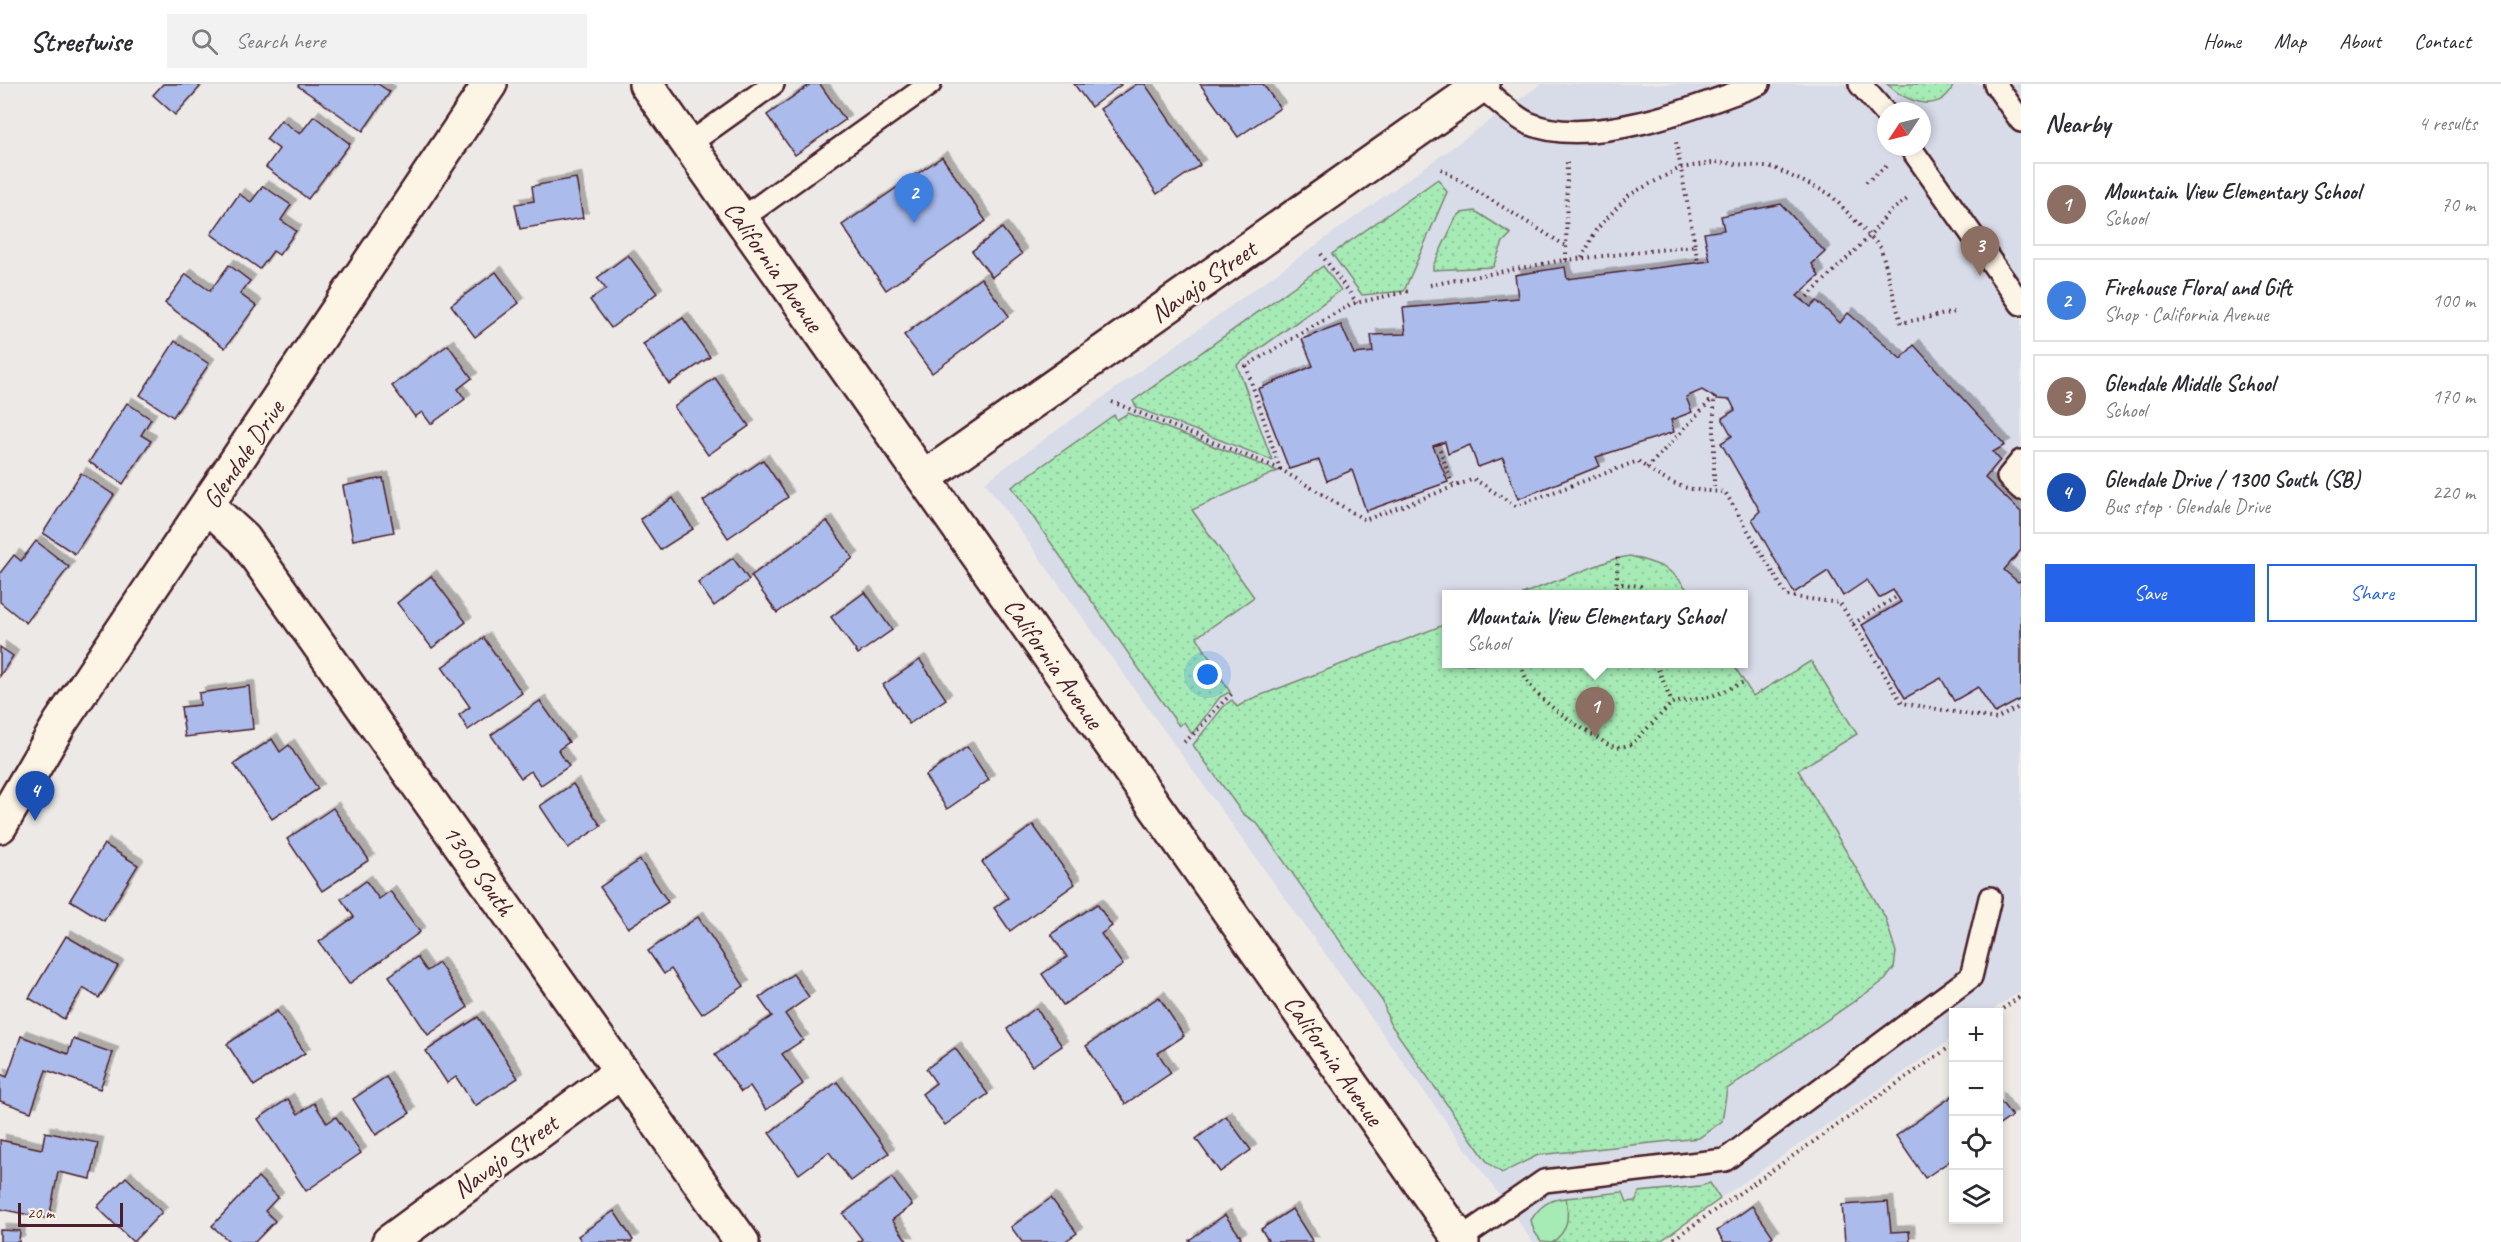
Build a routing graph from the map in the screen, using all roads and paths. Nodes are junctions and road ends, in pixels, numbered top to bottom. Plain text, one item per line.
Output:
1 (490, 84) edge
2 (646, 84) edge
3 (773, 84) edge
4 (930, 84) edge
5 (1759, 84) edge
6 (1860, 84) edge
7 (1995, 84) edge
8 (1482, 85) edge
9 (1877, 104) edge
10 (2021, 121) edge
11 (1675, 140) dead end
12 (689, 144) junction
13 (1916, 156) edge
14 (1567, 157) dead end
15 (1680, 168) junction
16 (1441, 169) dead end
17 (1888, 213) dead end
18 (741, 219) junction
19 (1870, 237) junction
20 (1566, 246) junction
21 (1695, 246) junction
22 (1321, 254) dead end
23 (1582, 258) junction
24 (1566, 260) junction
25 (1698, 262) dead end
26 (1430, 285) dead end
27 (1409, 291) dead end
28 (1803, 301) dead end
29 (1357, 303) junction
30 (2021, 304) edge
31 (1955, 312) dead end
32 (1112, 402) dead end
33 (1438, 444) dead end
34 (2021, 461) edge
35 (1280, 468) junction
36 (1647, 468) junction
37 (924, 478) junction
38 (1453, 487) junction
39 (2021, 489) edge
40 (1714, 491) junction
41 (208, 506) junction
42 (1618, 558) dead end
43 (1616, 589) joint
44 (1644, 590) edge
45 (1898, 596) dead end
46 (1853, 624) junction
47 (1522, 668) edge
48 (1658, 668) edge
49 (1744, 682) dead end
50 (1233, 693) dead end
51 (1672, 703) junction
52 (2021, 706) edge
53 (1184, 742) dead end
54 (0, 826) edge
55 (1990, 898) dead end
56 (2021, 996) edge
57 (2003, 1009) edge
58 (1949, 1047) edge
59 (622, 1071) junction
60 (1461, 1240) edge
61 (389, 1242) edge
62 (742, 1242) edge
63 (1669, 1242) edge

1 - 41 street, Glendale Drive
2 - 12 street, California Avenue
3 - 12 lane
4 - 18 lane
5 - 8 lane
6 - 9 lane
7 - 10 lane
8 - 37 street, Navajo Street
11 - 15 path
12 - 18 street, California Avenue
13 - 30 lane
14 - 20 path
15 - 19 path
15 - 21 path
15 - 23 path
16 - 20 path
17 - 19 path
18 - 37 street, California Avenue
19 - 28 path
19 - 31 path
20 - 24 path
21 - 23 path
21 - 25 path
22 - 29 path
23 - 24 path
24 - 26 path
27 - 29 path
29 - 35 path
32 - 35 path
33 - 38 path
34 - 39 lane
35 - 38 path
36 - 38 path
36 - 40 path
36 - 40 path
37 - 60 street, California Avenue
40 - 46 path
41 - 54 street, Glendale Drive
41 - 59 street, 1300 South
42 - 43 path
43 - 44 path
45 - 46 path
46 - 52 path
47 - 51 path
48 - 51 path
49 - 51 path
50 - 53 path
55 - 60 lane
56 - 57 path
58 - 63 path
59 - 61 street, Navajo Street
59 - 62 street, 1300 South

